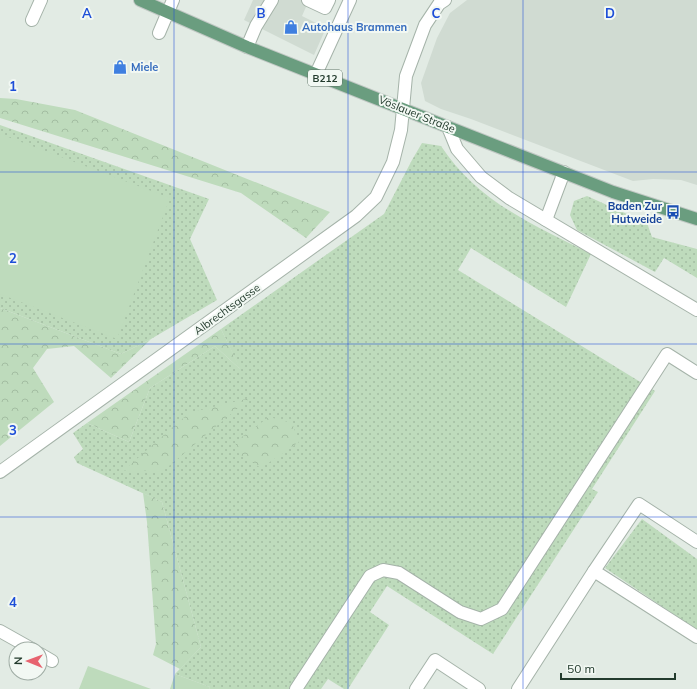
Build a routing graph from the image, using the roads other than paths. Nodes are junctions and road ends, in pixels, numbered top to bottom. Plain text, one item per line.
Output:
1 (41, 0) edge
2 (141, 0) edge
3 (173, 0) edge
4 (272, 0) edge
5 (308, 0) edge
6 (329, 0) edge
7 (350, 0) edge
8 (445, 0) edge
9 (167, 12) junction
10 (32, 20) dead end
11 (159, 33) dead end
12 (247, 47) junction
13 (316, 74) junction
14 (403, 108) junction
15 (448, 127) junction
16 (564, 172) junction
17 (697, 219) edge
18 (546, 220) junction
19 (697, 310) edge
20 (697, 373) edge
21 (0, 472) edge
22 (697, 542) edge
23 (594, 571) junction
24 (0, 630) edge
25 (697, 637) edge
26 (19, 641) edge
27 (48, 659) edge
28 (52, 661) dead end
29 (296, 689) edge
30 (416, 689) edge
31 (479, 689) edge
32 (519, 689) edge

1 - 10 street
2 - 9 main road, Vöslauer Straße / B212
3 - 9 street
4 - 12 street
5 - 6 street
7 - 13 street
8 - 14 street, Albrechtsgasse
9 - 11 street
9 - 12 main road, Vöslauer Straße / B212
12 - 13 main road, Vöslauer Straße / B212
13 - 14 main road, Vöslauer Straße / B212
14 - 15 main road, Vöslauer Straße / B212
14 - 21 street, Albrechtsgasse
15 - 16 main road, Vöslauer Straße / B212
15 - 18 street
16 - 17 main road, Vöslauer Straße / B212
16 - 18 street
18 - 19 street
20 - 29 street
22 - 23 street
23 - 25 street
23 - 32 street
24 - 26 street
27 - 28 street
30 - 31 street

